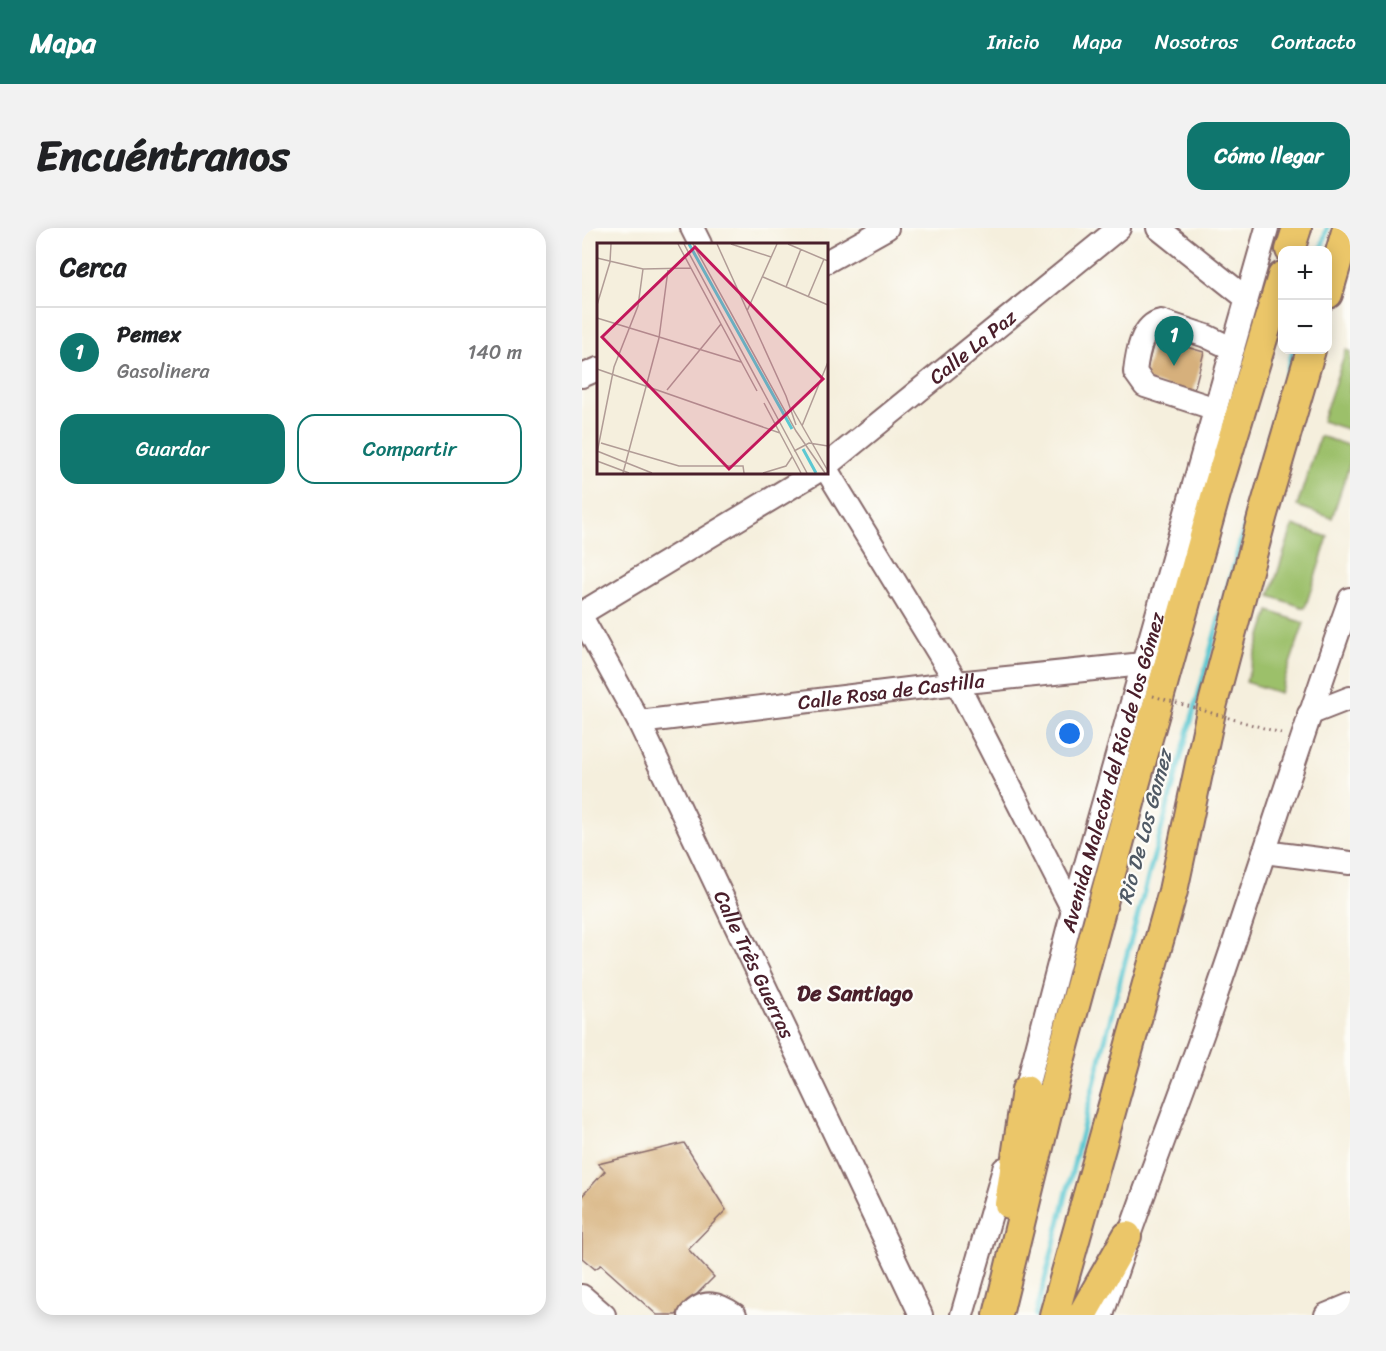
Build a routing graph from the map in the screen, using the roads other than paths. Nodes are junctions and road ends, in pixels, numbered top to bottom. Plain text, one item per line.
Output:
1 (692, 228) edge
2 (887, 228) edge
3 (1119, 228) edge
4 (1158, 228) edge
5 (1267, 228) edge
6 (1297, 228) edge
7 (1347, 228) edge
8 (700, 243) edge
9 (1291, 246) edge
10 (828, 261) edge
11 (1332, 280) edge
12 (1278, 289) edge
13 (1246, 298) junction
14 (1233, 349) junction
15 (1310, 354) edge
16 (597, 369) edge
17 (582, 376) edge
18 (1215, 409) junction
19 (828, 465) edge
20 (828, 470) edge
21 (813, 474) edge
22 (1350, 599) edge
23 (582, 613) edge
24 (582, 618) edge
25 (1143, 664) junction
26 (957, 682) junction
27 (1350, 698) edge
28 (1309, 714) junction
29 (639, 723) junction
30 (1264, 852) junction
31 (1350, 863) edge
32 (1073, 910) junction
33 (1026, 1090) junction
34 (1127, 1236) junction
35 (582, 1296) edge
36 (1350, 1305) edge
37 (604, 1315) edge
38 (690, 1315) edge
39 (735, 1315) edge
40 (921, 1315) edge
41 (962, 1315) edge
42 (980, 1315) edge
43 (998, 1315) edge
44 (1054, 1315) edge
45 (1082, 1315) edge
46 (1102, 1315) edge
47 (1326, 1315) edge

1 - 8 street
2 - 10 street
3 - 19 street, Calle La Paz
4 - 13 street
5 - 13 street, Avenida Malecón del Río de los Gómez
6 - 9 main road
7 - 11 main road
12 - 43 main road, Avenida Malecón del Río de los Gómez
13 - 14 street, Avenida Malecón del Río de los Gómez
14 - 18 street, Avenida Malecón del Río de los Gómez
14 - 18 street
15 - 44 main road
16 - 17 street
18 - 25 street, Avenida Malecón del Río de los Gómez
20 - 26 street
21 - 23 street
22 - 28 street
24 - 29 street, Calle Três Guerras
25 - 26 street, Calle Rosa de Castilla
25 - 32 street, Avenida Malecón del Río de los Gómez
26 - 29 street, Calle Rosa de Castilla
26 - 32 street
27 - 28 street
28 - 30 street
29 - 40 street, Calle Três Guerras
30 - 31 street
30 - 34 street
32 - 33 street, Avenida Malecón del Río de los Gómez
33 - 41 street, Avenida Malecón del Río de los Gómez
33 - 42 main road
34 - 45 main road
34 - 46 street
35 - 37 street
36 - 47 street
38 - 39 street

